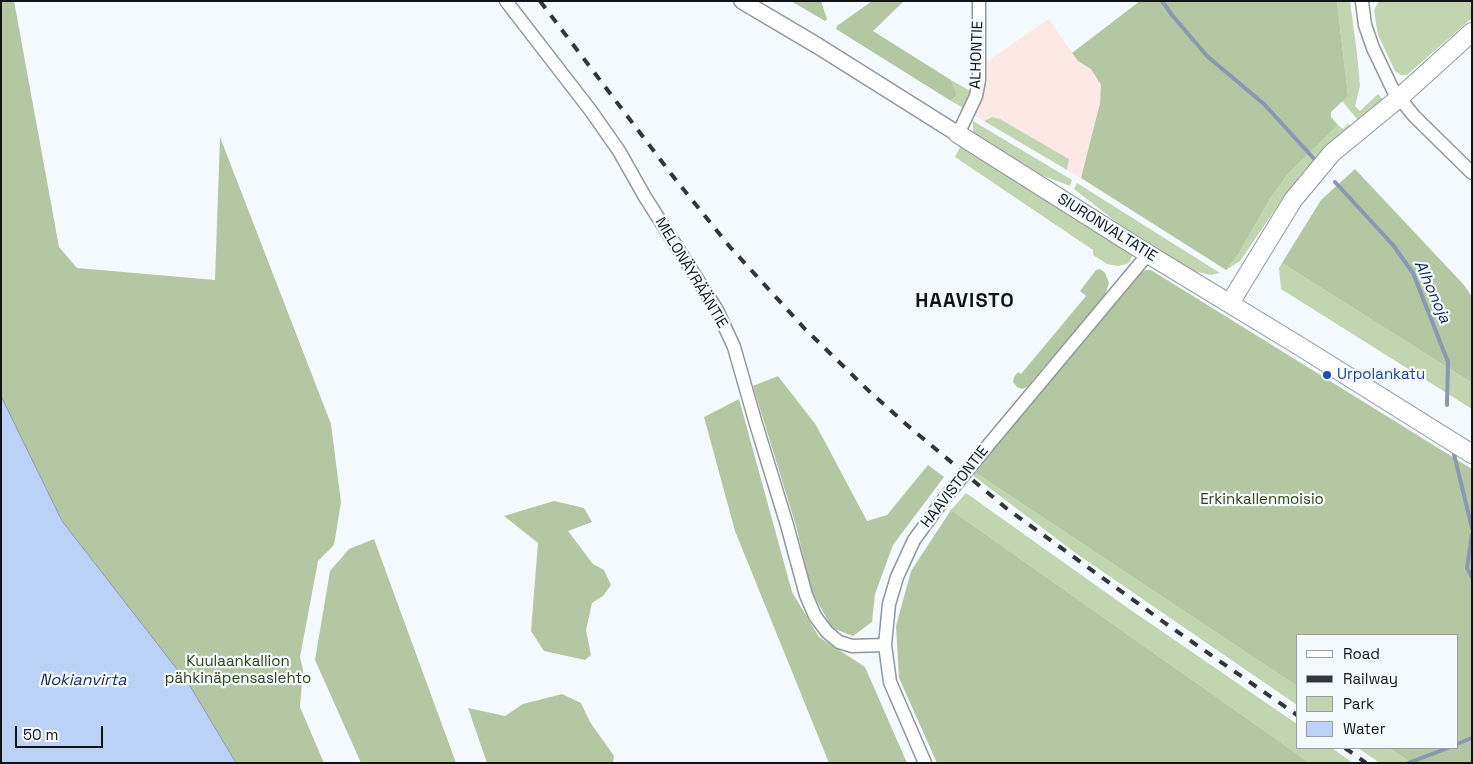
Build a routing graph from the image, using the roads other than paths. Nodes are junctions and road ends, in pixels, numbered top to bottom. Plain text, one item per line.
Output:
1 (506, 1) edge
2 (742, 1) edge
3 (979, 1) edge
4 (1362, 2) edge
5 (1472, 32) edge
6 (1399, 98) junction
7 (958, 134) junction
8 (1472, 173) edge
9 (1148, 254) junction
10 (1230, 303) junction
11 (1472, 454) edge
12 (885, 644) junction
13 (926, 763) edge

1 - 12 street, MELONÄYRÄÄNTIE
2 - 7 street, SIURONVALTATIE
3 - 7 street, ALHONTIE
4 - 6 street
5 - 6 main road
6 - 8 street
6 - 10 main road
7 - 9 main road, SIURONVALTATIE
9 - 10 main road, SIURONVALTATIE
9 - 12 street, HAAVISTONTIE, bridge
10 - 11 main road, SIURONVALTATIE
12 - 13 street, HAAVISTONTIE

